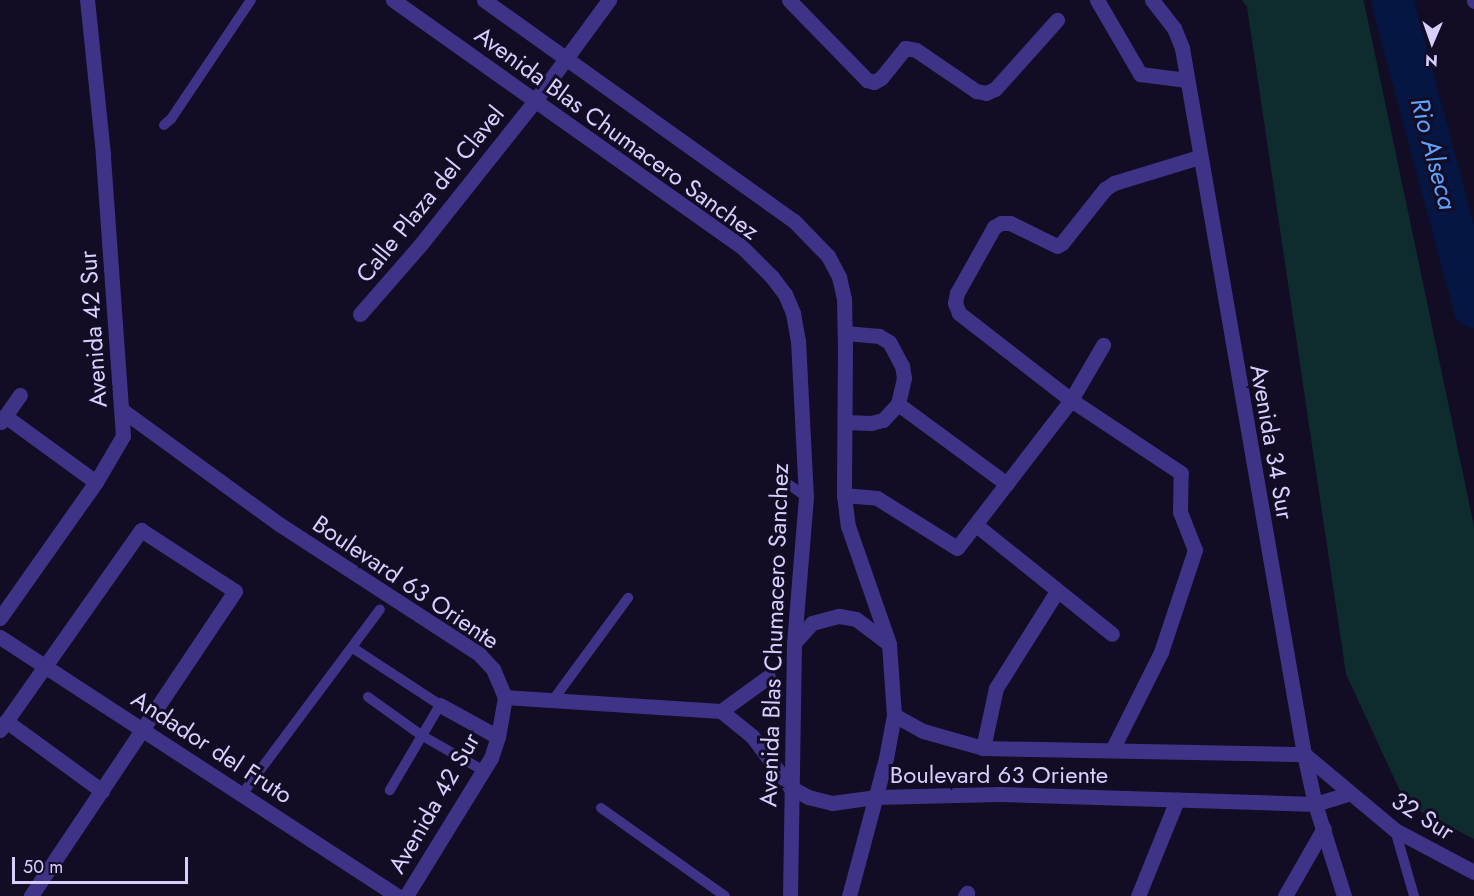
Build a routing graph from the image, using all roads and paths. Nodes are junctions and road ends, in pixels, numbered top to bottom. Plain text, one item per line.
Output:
1 (87, 0) edge
2 (251, 0) edge
3 (393, 0) edge
4 (484, 0) edge
5 (609, 0) edge
6 (789, 0) edge
7 (1096, 0) edge
8 (1152, 0) edge
9 (1057, 20) dead end
10 (565, 57) junction
11 (1187, 80) junction
12 (534, 102) junction
13 (164, 125) dead end
14 (1199, 157) junction
15 (360, 314) dead end
16 (845, 333) junction
17 (1103, 345) dead end
18 (20, 395) dead end
19 (1071, 400) junction
20 (898, 404) junction
21 (122, 410) junction
22 (2, 420) edge
23 (845, 422) junction
24 (780, 478) dead end
25 (96, 482) junction
26 (1007, 484) junction
27 (844, 495) junction
28 (806, 497) junction
29 (976, 525) junction
30 (1057, 591) junction
31 (628, 598) dead end
32 (380, 609) dead end
33 (0, 618) edge
34 (1112, 634) dead end
35 (0, 637) edge
36 (794, 643) junction
37 (889, 644) junction
38 (352, 648) junction
39 (45, 665) junction
40 (768, 677) dead end
41 (505, 696) junction
42 (368, 697) dead end
43 (553, 700) junction
44 (440, 705) junction
45 (721, 711) junction
46 (894, 715) junction
47 (3, 726) edge
48 (144, 729) junction
49 (421, 735) junction
50 (498, 737) junction
51 (983, 748) junction
52 (1112, 750) junction
53 (1304, 754) junction
54 (484, 771) junction
55 (790, 787) junction
56 (102, 790) junction
57 (390, 790) dead end
58 (243, 793) junction
59 (1350, 793) junction
60 (875, 797) junction
61 (1177, 800) junction
62 (1315, 804) junction
63 (601, 808) dead end
64 (1324, 828) junction
65 (1395, 830) junction
66 (1474, 872) edge
67 (31, 896) edge
68 (398, 896) edge
69 (406, 896) edge
70 (725, 896) edge
71 (790, 896) edge
72 (849, 896) edge
73 (1138, 896) edge
74 (1285, 896) edge
75 (1344, 896) edge
76 (1414, 896) edge

1 - 21 street, Avenida 42 Sur
2 - 13 lane
3 - 12 street, Avenida Blas Chumacero Sanchez
4 - 10 street, Avenida Blas Chumacero Sanchez
5 - 10 street, Calle Plaza del Clavel
6 - 9 street
7 - 11 street
8 - 11 street, Avenida 34 Sur
10 - 12 street, Calle Plaza del Clavel
10 - 16 street, Avenida Blas Chumacero Sanchez
11 - 14 street, Avenida 34 Sur
12 - 15 street, Calle Plaza del Clavel
12 - 28 street, Avenida Blas Chumacero Sanchez
14 - 19 street
14 - 53 street, Avenida 34 Sur
16 - 20 street
16 - 23 street, Avenida Blas Chumacero Sanchez
17 - 19 street
18 - 22 street
19 - 26 street
19 - 52 street
20 - 23 street
20 - 26 street
21 - 25 street, Avenida 42 Sur
21 - 41 street, Boulevard 63 Oriente
22 - 25 street
23 - 27 street, Avenida Blas Chumacero Sanchez
24 - 28 lane
25 - 33 street, Avenida 42 Sur
26 - 29 street
27 - 29 street
27 - 37 street, Avenida Blas Chumacero Sanchez
28 - 36 street, Avenida Blas Chumacero Sanchez
29 - 30 street
30 - 34 street
30 - 51 street
31 - 43 lane
32 - 38 lane
35 - 39 street, Andador del Fruto
36 - 37 street
36 - 55 street, Avenida Blas Chumacero Sanchez
37 - 46 street, Avenida Blas Chumacero Sanchez
38 - 44 lane
38 - 58 lane
39 - 47 street
39 - 48 street, Andador del Fruto
39 - 48 street
40 - 45 street
41 - 43 street
41 - 50 street, Avenida 42 Sur
42 - 49 lane
43 - 45 street
44 - 49 lane
44 - 50 street
45 - 55 street, Boulevard 63 Oriente
46 - 51 street, Boulevard 63 Oriente
46 - 60 street, Avenida Blas Chumacero Sanchez
47 - 56 street
48 - 56 street
48 - 58 street, Andador del Fruto
49 - 54 lane
49 - 57 lane
50 - 54 street, Avenida 42 Sur
51 - 52 street, Boulevard 63 Oriente
52 - 53 street, Boulevard 63 Oriente
53 - 59 street, 32 Sur
53 - 62 street, Avenida 34 Sur
54 - 69 street, Avenida 42 Sur
55 - 60 street, Boulevard 63 Oriente
55 - 71 street, Avenida Blas Chumacero Sanchez
56 - 67 street
58 - 68 street, Andador del Fruto
59 - 62 street
59 - 65 street, 32 Sur
60 - 61 street, Boulevard 63 Oriente
60 - 72 street, Avenida Blas Chumacero Sanchez
61 - 62 street, Boulevard 63 Oriente
61 - 73 street
62 - 64 street, Avenida 34 Sur
63 - 70 lane
64 - 74 street
64 - 75 street, Avenida 34 Sur
65 - 66 street, 32 Sur
65 - 76 lane

